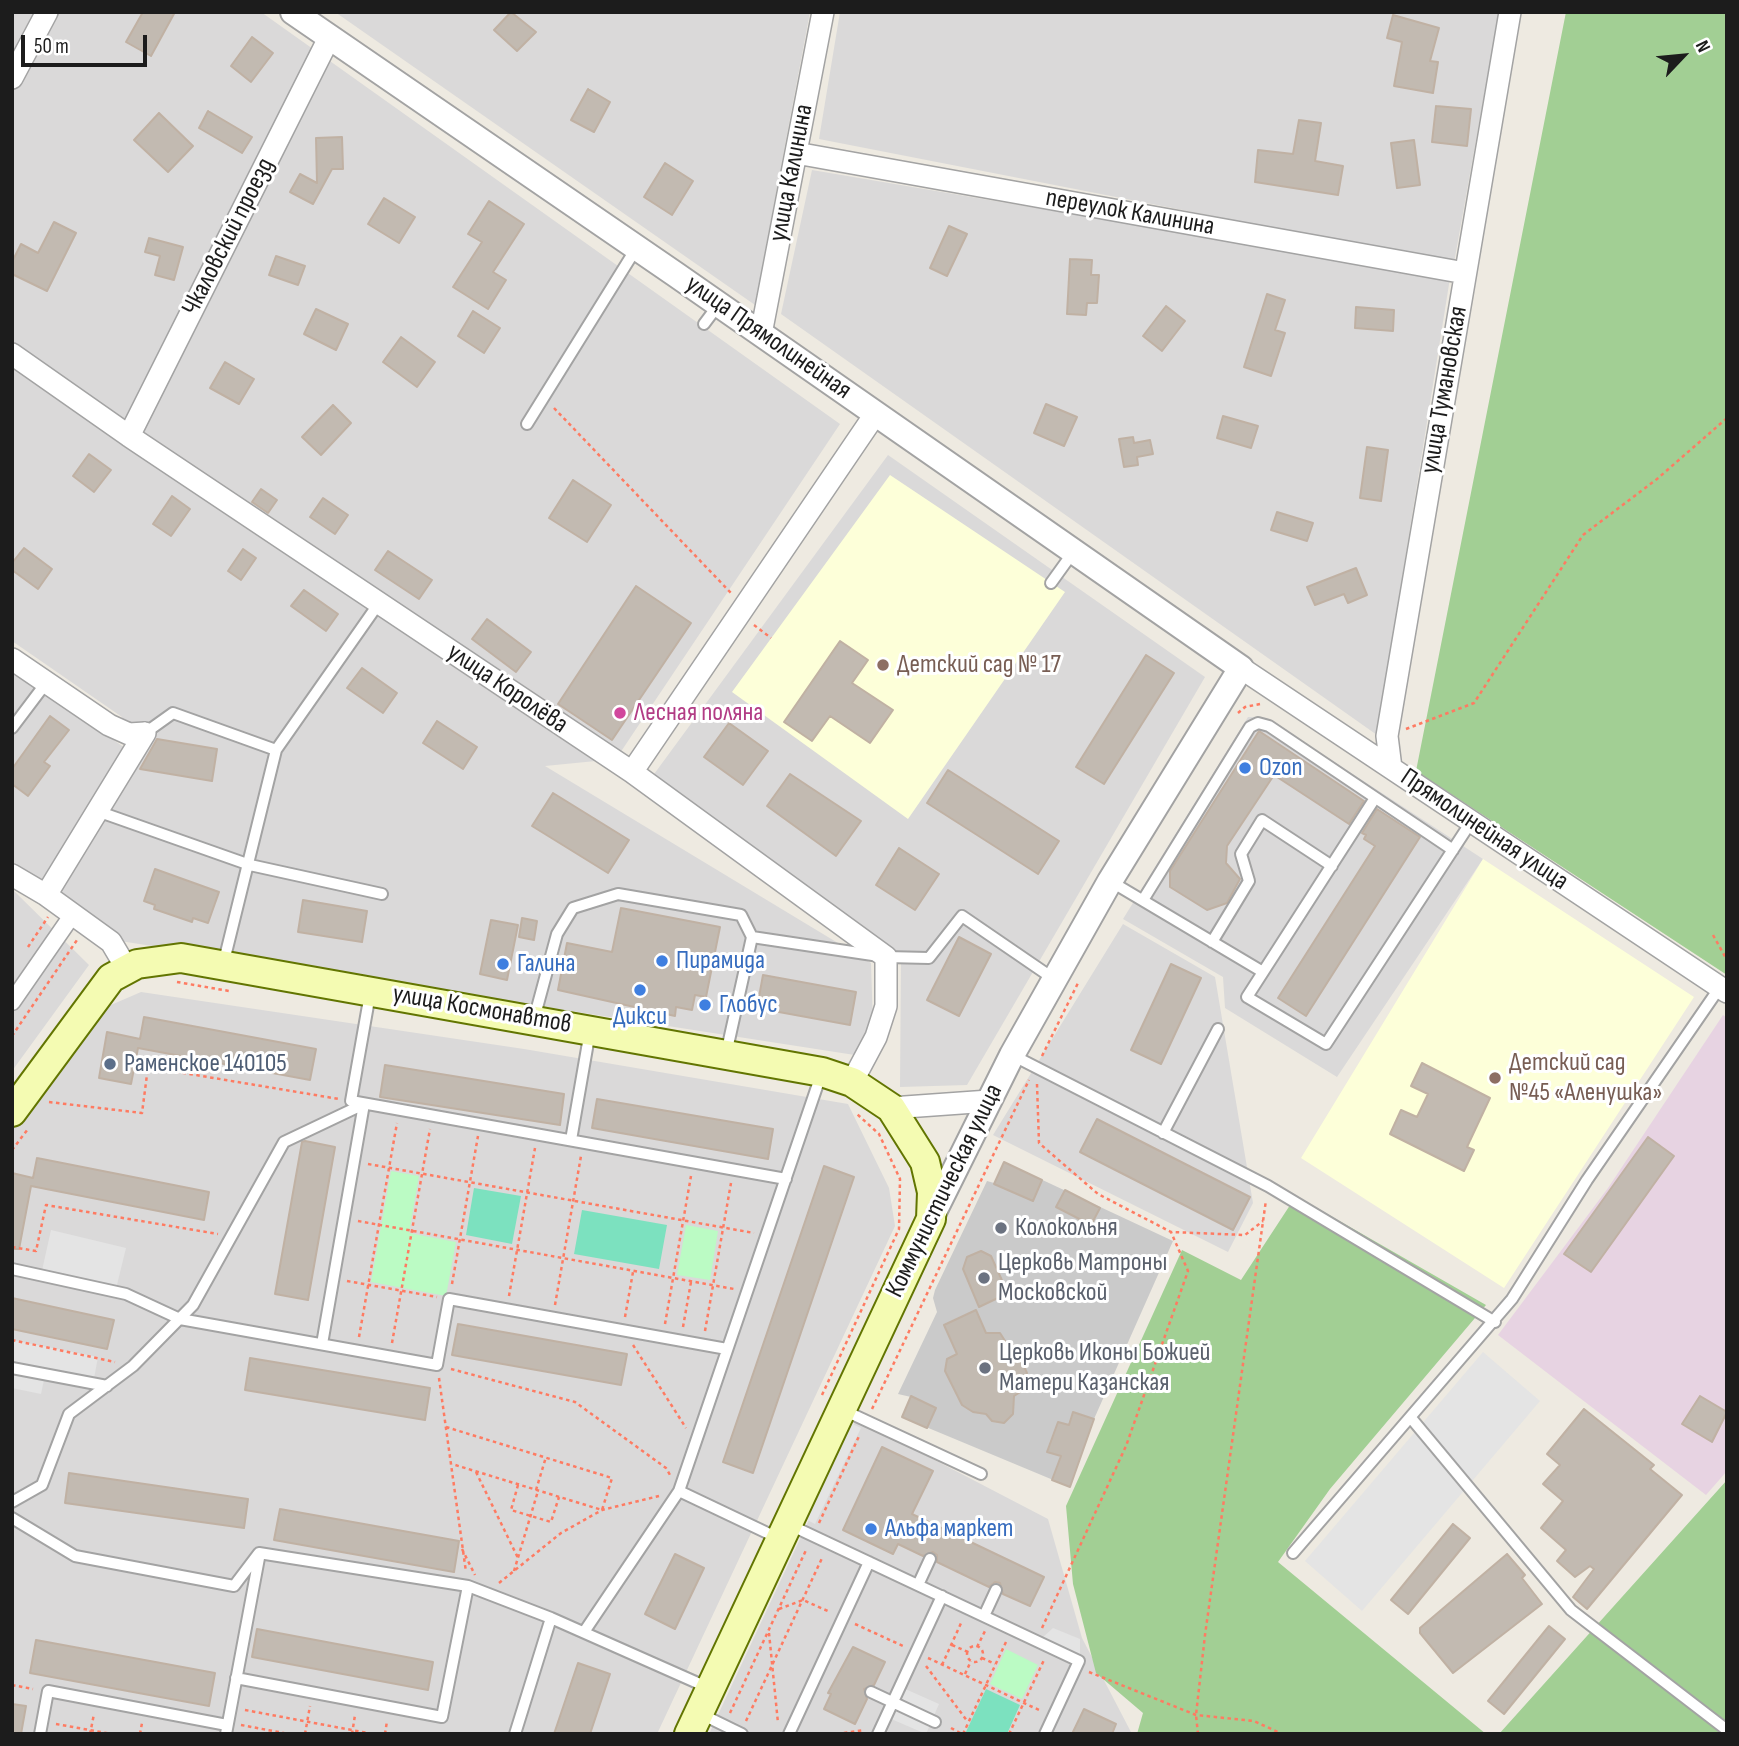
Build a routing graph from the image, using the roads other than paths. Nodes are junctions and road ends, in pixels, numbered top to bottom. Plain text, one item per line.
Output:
1 (47, 12) edge
2 (293, 12) edge
3 (822, 12) edge
4 (1510, 12) edge
5 (329, 38) junction
6 (14, 69) edge
7 (796, 153) junction
8 (637, 247) junction
9 (1465, 273) junction
10 (719, 304) junction
11 (704, 324) dead end
12 (761, 334) junction
13 (12, 354) edge
14 (876, 413) junction
15 (527, 424) dead end
16 (129, 436) junction
17 (1074, 551) junction
18 (1051, 583) dead end
19 (379, 603) junction
20 (12, 659) edge
21 (1241, 668) junction
22 (46, 683) junction
23 (12, 728) edge
24 (145, 733) junction
25 (276, 750) junction
26 (1391, 768) junction
27 (632, 772) junction
28 (1375, 798) junction
29 (97, 811) junction
30 (1471, 822) junction
31 (1453, 850) junction
32 (250, 865) junction
33 (1332, 866) junction
34 (12, 875) edge
35 (1110, 881) junction
36 (382, 894) dead end
37 (1143, 901) junction
38 (66, 909) junction
39 (752, 937) junction
40 (1212, 942) junction
41 (886, 957) junction
42 (127, 969) junction
43 (1263, 972) junction
44 (227, 978) junction
45 (1055, 979) junction
46 (1723, 990) edge
47 (371, 991) junction
48 (12, 1002) edge
49 (534, 1019) junction
50 (591, 1028) junction
51 (1218, 1028) dead end
52 (726, 1054) junction
53 (1012, 1055) junction
54 (822, 1072) junction
55 (852, 1095) junction
56 (989, 1101) junction
57 (364, 1104) junction
58 (891, 1108) junction
59 (23, 1116) edge
60 (1163, 1133) junction
61 (571, 1140) junction
62 (786, 1178) junction
63 (931, 1219) junction
64 (12, 1269) edge
65 (180, 1319) junction
66 (1495, 1322) junction
67 (321, 1344) junction
68 (727, 1349) junction
69 (12, 1368) edge
70 (107, 1386) junction
71 (841, 1408) junction
72 (1411, 1418) junction
73 (981, 1474) dead end
74 (679, 1491) junction
75 (12, 1502) edge
76 (12, 1518) edge
77 (783, 1531) junction
78 (260, 1553) junction
79 (1293, 1553) dead end
80 (930, 1559) dead end
81 (869, 1562) junction
82 (918, 1585) junction
83 (468, 1586) junction
84 (996, 1590) dead end
85 (942, 1596) junction
86 (984, 1616) junction
87 (551, 1618) junction
88 (584, 1632) junction
89 (236, 1678) junction
90 (871, 1692) dead end
91 (892, 1702) junction
92 (699, 1712) edge
93 (935, 1722) dead end
94 (227, 1727) edge
95 (1727, 1730) edge
96 (742, 1733) edge
97 (878, 1733) edge
98 (1048, 1733) edge
99 (40, 1734) edge
100 (515, 1734) edge
101 (789, 1734) edge

1 - 6 street
2 - 5 street, улица Прямолинейная
3 - 7 street, улица Калинина
4 - 9 street, улица Тумановская
5 - 8 street, улица Прямолинейная
5 - 16 street, Чкаловский проезд
7 - 9 street, переулок Калинина
7 - 12 street, улица Калинина
8 - 10 street, улица Прямолинейная
8 - 15 lane
9 - 26 street, улица Тумановская
10 - 11 lane
10 - 12 street, улица Прямолинейная
12 - 14 street, улица Прямолинейная
13 - 16 street, улица Королёва
14 - 17 street, улица Прямолинейная
14 - 27 street
16 - 19 street, улица Королёва
17 - 18 lane
17 - 21 street, улица Прямолинейная
19 - 25 lane
19 - 27 street, улица Королёва
20 - 22 street
21 - 26 street, Прямолинейная улица
21 - 35 street, Коммунистическая улица
22 - 23 lane
22 - 24 street
24 - 25 lane
24 - 29 street
25 - 32 lane
26 - 30 street, Прямолинейная улица
27 - 41 street, улица Королёва
28 - 31 lane
28 - 33 lane
28 - 37 lane
29 - 32 lane
29 - 38 street
30 - 31 lane
30 - 46 street, Прямолинейная улица
31 - 43 lane
32 - 36 lane
32 - 44 lane
33 - 40 lane
33 - 43 lane
34 - 38 street
35 - 37 lane
35 - 45 street, Коммунистическая улица
37 - 40 lane
38 - 42 street
38 - 48 street
39 - 41 lane
39 - 49 lane
39 - 52 lane
40 - 43 lane
41 - 45 lane
41 - 55 street
42 - 44 main road, улица Космонавтов
42 - 59 main road, улица Космонавтов
44 - 47 main road, улица Космонавтов
45 - 53 street, Коммунистическая улица
46 - 66 lane
47 - 49 main road, улица Космонавтов
47 - 57 lane
49 - 50 main road, улица Космонавтов
50 - 52 main road, улица Космонавтов
50 - 61 lane
51 - 60 lane
52 - 54 main road, улица Космонавтов
53 - 56 street, Коммунистическая улица
53 - 60 lane
54 - 55 main road, улица Космонавтов
54 - 62 lane
55 - 58 main road, улица Космонавтов
56 - 58 street
56 - 63 street, Коммунистическая улица
57 - 61 lane
57 - 65 lane
57 - 67 lane
58 - 63 main road, улица Космонавтов
60 - 66 lane
61 - 62 lane
62 - 68 lane
63 - 71 main road, Коммунистическая улица
64 - 65 lane
65 - 67 lane
65 - 70 lane
66 - 72 lane
67 - 68 lane
68 - 74 lane
69 - 70 lane
70 - 75 lane
71 - 73 lane
71 - 77 main road, Коммунистическая улица
72 - 79 lane
72 - 95 lane
74 - 77 lane
74 - 88 lane
76 - 78 lane
77 - 81 lane
77 - 92 main road, Коммунистическая улица
78 - 83 lane
78 - 89 lane
80 - 82 lane
81 - 82 lane
81 - 101 lane
82 - 85 lane
83 - 87 lane
83 - 89 lane
84 - 86 lane
85 - 86 lane
85 - 91 lane
86 - 98 lane
87 - 88 lane
87 - 100 lane
88 - 92 lane
89 - 94 lane
90 - 91 lane
91 - 93 lane
91 - 97 lane
92 - 96 lane
94 - 99 lane

